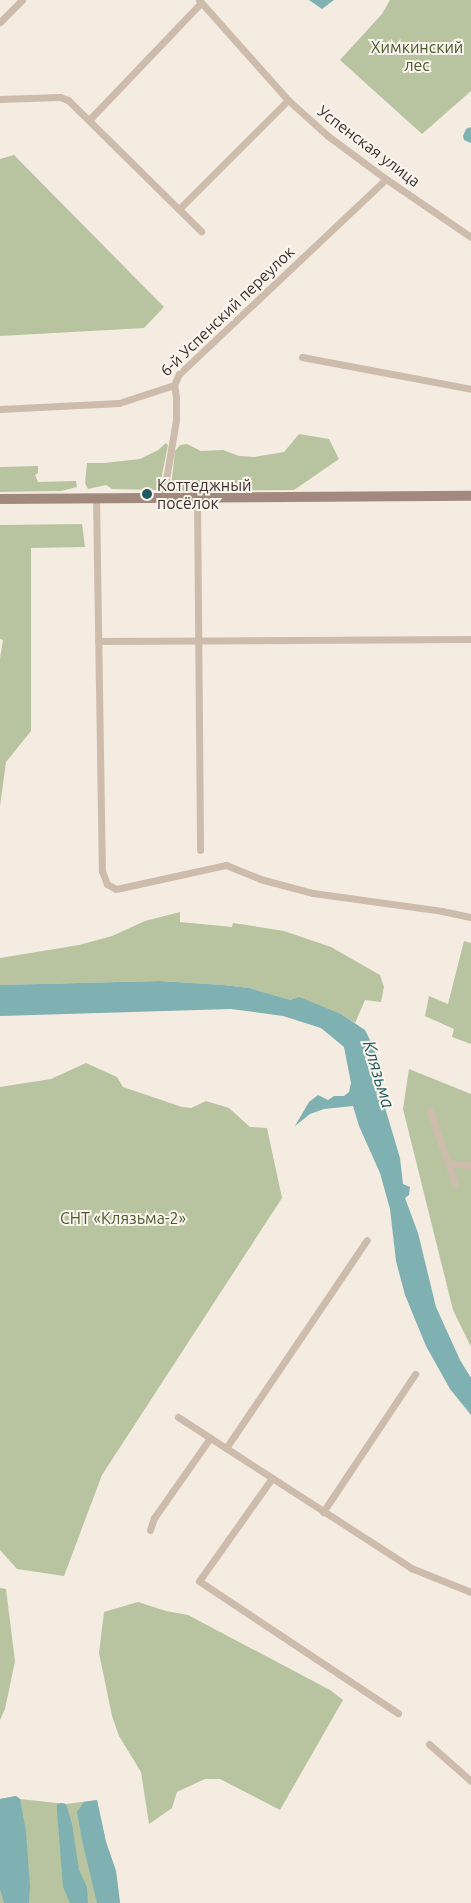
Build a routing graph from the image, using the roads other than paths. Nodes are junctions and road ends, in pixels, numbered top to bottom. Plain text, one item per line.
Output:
1 (22, 0) edge
2 (200, 1) edge
3 (0, 22) edge
4 (0, 99) edge
5 (288, 100) junction
6 (89, 120) junction
7 (386, 179) junction
8 (180, 209) junction
9 (201, 231) dead end
10 (471, 237) edge
11 (302, 357) dead end
12 (174, 385) junction
13 (471, 389) edge
14 (0, 409) edge
15 (471, 496) edge
16 (163, 497) junction
17 (197, 497) junction
18 (96, 498) junction
19 (0, 499) edge
20 (471, 639) edge
21 (198, 640) junction
22 (98, 641) junction
23 (200, 850) dead end
24 (471, 917) edge
25 (430, 1111) dead end
26 (448, 1163) junction
27 (471, 1164) edge
28 (455, 1184) dead end
29 (367, 1240) dead end
30 (415, 1374) dead end
31 (178, 1417) dead end
32 (210, 1438) junction
33 (226, 1448) junction
34 (272, 1478) junction
35 (323, 1512) junction
36 (150, 1530) dead end
37 (471, 1592) edge
38 (398, 1713) dead end
39 (428, 1744) dead end
40 (471, 1781) edge

1 - 3 street
2 - 5 street, Успенская улица
2 - 6 street
4 - 6 street
5 - 7 street, Успенская улица
5 - 8 street
6 - 8 street
7 - 10 street, Успенская улица
7 - 12 street, 6-й Успенский переулок
8 - 9 street
11 - 13 street
12 - 14 street, 6-й Успенский переулок
12 - 16 street
15 - 17 main road
16 - 17 main road
16 - 18 main road
17 - 21 street
18 - 19 main road
18 - 22 street
20 - 21 street
21 - 22 street
21 - 23 street
22 - 24 street
25 - 26 street
26 - 27 street
26 - 28 street
29 - 33 street
30 - 35 street
31 - 32 street
32 - 33 street
32 - 36 street
33 - 34 street
34 - 35 street
34 - 38 street
35 - 37 street
39 - 40 street

